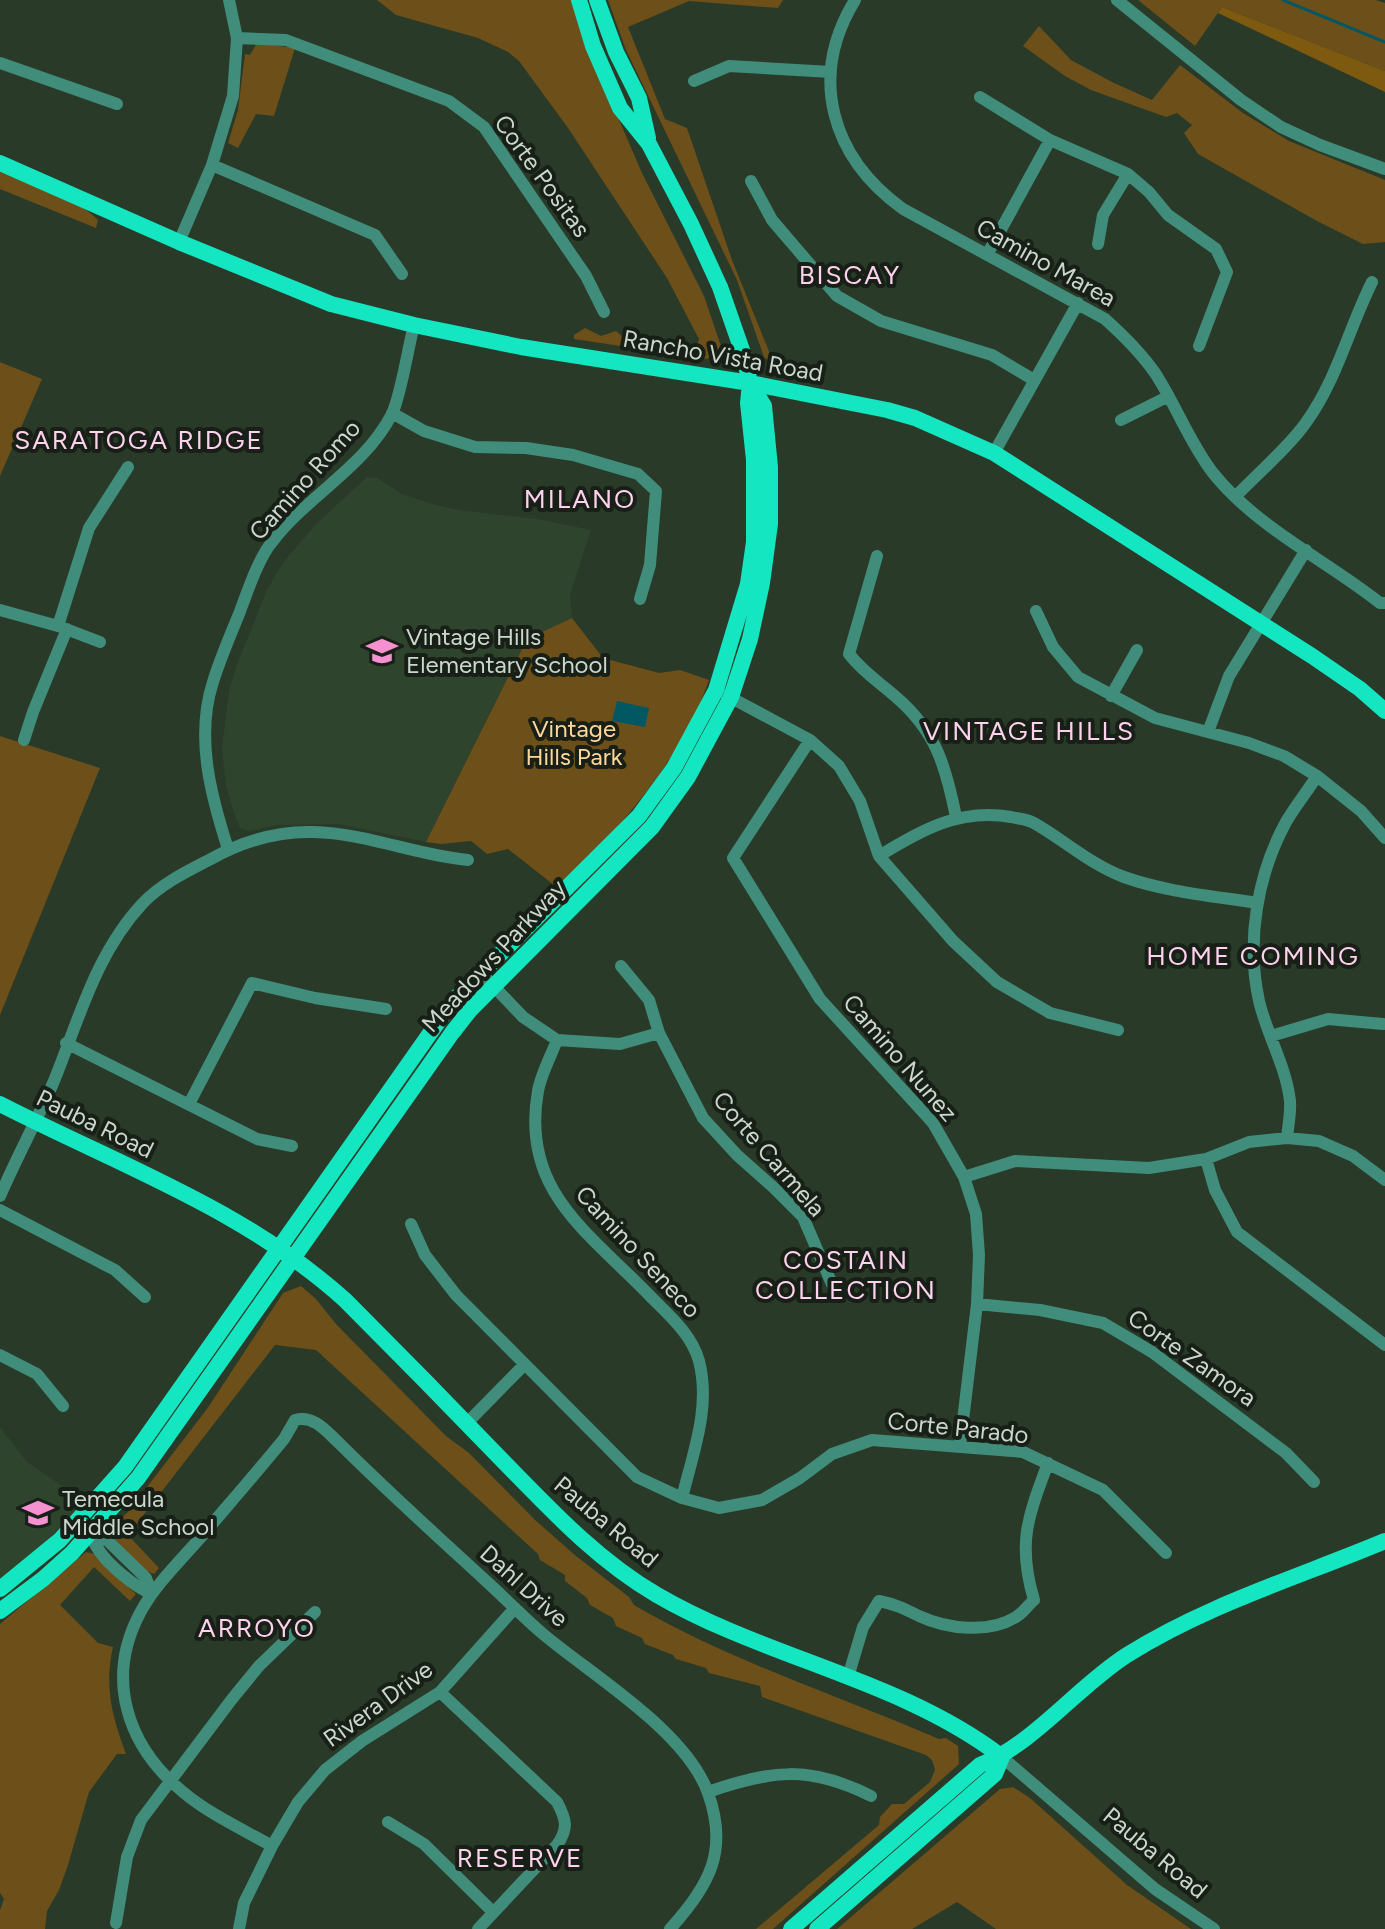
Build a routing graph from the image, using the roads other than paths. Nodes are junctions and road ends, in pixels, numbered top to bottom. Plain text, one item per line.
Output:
1 (229, 0) edge
2 (579, 0) edge
3 (597, 0) edge
4 (855, 0) edge
5 (1117, 0) edge
6 (237, 38) junction
7 (0, 63) edge
8 (831, 72) junction
9 (694, 81) dead end
10 (980, 97) dead end
11 (117, 104) dead end
12 (1050, 140) junction
13 (649, 144) junction
14 (0, 163) edge
15 (212, 165) junction
16 (1385, 169) edge
17 (1128, 174) junction
18 (751, 181) dead end
19 (179, 242) junction
20 (1098, 244) dead end
21 (987, 255) junction
22 (402, 274) dead end
23 (1372, 282) dead end
24 (1078, 303) junction
25 (604, 312) dead end
26 (414, 325) junction
27 (1199, 346) dead end
28 (1034, 380) junction
29 (750, 383) junction
30 (1167, 397) junction
31 (392, 413) junction
32 (1121, 420) dead end
33 (994, 453) junction
34 (128, 467) dead end
35 (1235, 497) junction
36 (1306, 550) junction
37 (877, 556) dead end
38 (640, 599) dead end
39 (1385, 603) edge
40 (0, 610) edge
41 (1036, 611) dead end
42 (1259, 623) junction
43 (62, 628) junction
44 (100, 642) dead end
45 (1137, 650) dead end
46 (723, 693) junction
47 (1111, 696) junction
48 (1385, 711) edge
49 (1208, 732) junction
50 (24, 740) dead end
51 (810, 740) junction
52 (1317, 776) junction
53 (956, 817) junction
54 (1385, 838) edge
55 (228, 849) junction
56 (879, 856) junction
57 (468, 860) dead end
58 (1257, 903) junction
59 (621, 966) dead end
60 (488, 981) junction
61 (386, 1009) dead end
62 (1383, 1024) dead end
63 (1118, 1030) dead end
64 (659, 1033) junction
65 (1271, 1036) junction
66 (557, 1040) junction
67 (66, 1043) junction
68 (0, 1104) edge
69 (189, 1104) junction
70 (34, 1121) junction
71 (1287, 1138) junction
72 (292, 1146) dead end
73 (1206, 1159) junction
74 (964, 1177) junction
75 (1385, 1180) edge
76 (0, 1196) edge
77 (0, 1210) edge
78 (411, 1224) dead end
79 (285, 1252) junction
80 (835, 1291) dead end
81 (145, 1297) dead end
82 (977, 1304) junction
83 (1385, 1345) edge
84 (0, 1355) edge
85 (524, 1365) junction
86 (63, 1406) dead end
87 (467, 1423) junction
88 (960, 1445) junction
89 (1048, 1463) junction
90 (1314, 1482) dead end
91 (682, 1498) junction
92 (77, 1521) junction
93 (92, 1537) junction
94 (1385, 1541) edge
95 (1166, 1553) dead end
96 (0, 1589) edge
97 (152, 1594) junction
98 (515, 1608) junction
99 (0, 1611) edge
100 (315, 1612) dead end
101 (848, 1677) junction
102 (440, 1692) junction
103 (1002, 1757) junction
104 (170, 1780) junction
105 (708, 1792) junction
106 (871, 1796) dead end
107 (388, 1822) dead end
108 (272, 1846) junction
109 (493, 1912) junction
110 (116, 1923) dead end
111 (239, 1929) edge
112 (478, 1929) edge
113 (670, 1929) edge
114 (791, 1929) edge
115 (817, 1929) edge
116 (1214, 1929) edge

1 - 6 street
2 - 13 main road, Meadows Parkway
3 - 13 main road, Meadows Parkway
4 - 8 street, Camino Marea
5 - 16 street
6 - 15 street
6 - 25 street, Corte Positas
7 - 11 street
8 - 9 street
8 - 21 street, Camino Marea
10 - 12 street
12 - 17 street
12 - 21 street
13 - 29 main road, Meadows Parkway
14 - 19 main road, Rancho Vista Road
15 - 19 street
15 - 22 street
17 - 20 street
17 - 27 street
18 - 28 street
19 - 26 main road, Rancho Vista Road
21 - 24 street, Camino Marea
23 - 35 street
24 - 28 street
24 - 30 street, Camino Marea
26 - 29 main road, Rancho Vista Road
26 - 31 street, Camino Romo
28 - 33 street
29 - 33 main road, Rancho Vista Road
29 - 46 main road, Meadows Parkway
30 - 32 street
30 - 35 street, Camino Marea
31 - 38 street
31 - 55 street, Camino Romo
33 - 42 main road, Rancho Vista Road
34 - 43 street
35 - 36 street, Camino Marea
36 - 39 street, Camino Marea
36 - 42 street
37 - 53 street
40 - 43 street
41 - 47 street
42 - 48 main road, Rancho Vista Road
42 - 49 street
43 - 44 street
43 - 50 street
45 - 47 street
46 - 51 street
46 - 60 main road, Meadows Parkway
47 - 49 street
49 - 52 street
51 - 56 street
51 - 74 street, Camino Nunez
52 - 54 street
52 - 58 street
53 - 56 street
53 - 58 street
55 - 57 street
55 - 67 street
56 - 63 street
58 - 65 street
59 - 64 street, Corte Carmela
60 - 66 street
60 - 79 main road, Meadows Parkway
61 - 69 street
62 - 65 street
64 - 66 street
64 - 80 street, Corte Carmela
65 - 71 street
66 - 91 street, Camino Seneco
67 - 69 street
67 - 70 street
68 - 70 main road, Pauba Road
69 - 72 street
70 - 76 street
70 - 79 main road, Pauba Road
71 - 73 street
71 - 75 street
73 - 74 street
73 - 83 street
74 - 82 street, Camino Nunez
77 - 81 street
78 - 85 street, Corte Parado
79 - 87 main road, Pauba Road
79 - 92 main road, Meadows Parkway
79 - 93 main road, Meadows Parkway
82 - 88 street, Camino Nunez
82 - 90 street, Corte Zamora
84 - 86 street
85 - 87 street
85 - 91 street, Corte Parado
87 - 101 main road, Pauba Road
88 - 89 street, Corte Parado
88 - 91 street, Corte Parado
89 - 95 street, Corte Parado
89 - 101 street
92 - 93 street
92 - 96 main road, Meadows Parkway
93 - 97 street
93 - 99 main road, Meadows Parkway
94 - 103 main road
97 - 98 street, Dahl Drive
97 - 104 street
98 - 102 street, Rivera Drive
98 - 105 street, Dahl Drive
100 - 104 street
101 - 103 main road, Pauba Road
102 - 108 street, Rivera Drive
102 - 109 street
103 - 114 main road
103 - 115 main road
103 - 116 street, Pauba Road
104 - 108 street
104 - 110 street
105 - 106 street
105 - 113 street, Dahl Drive
107 - 109 street
108 - 111 street, Rivera Drive
109 - 112 street

